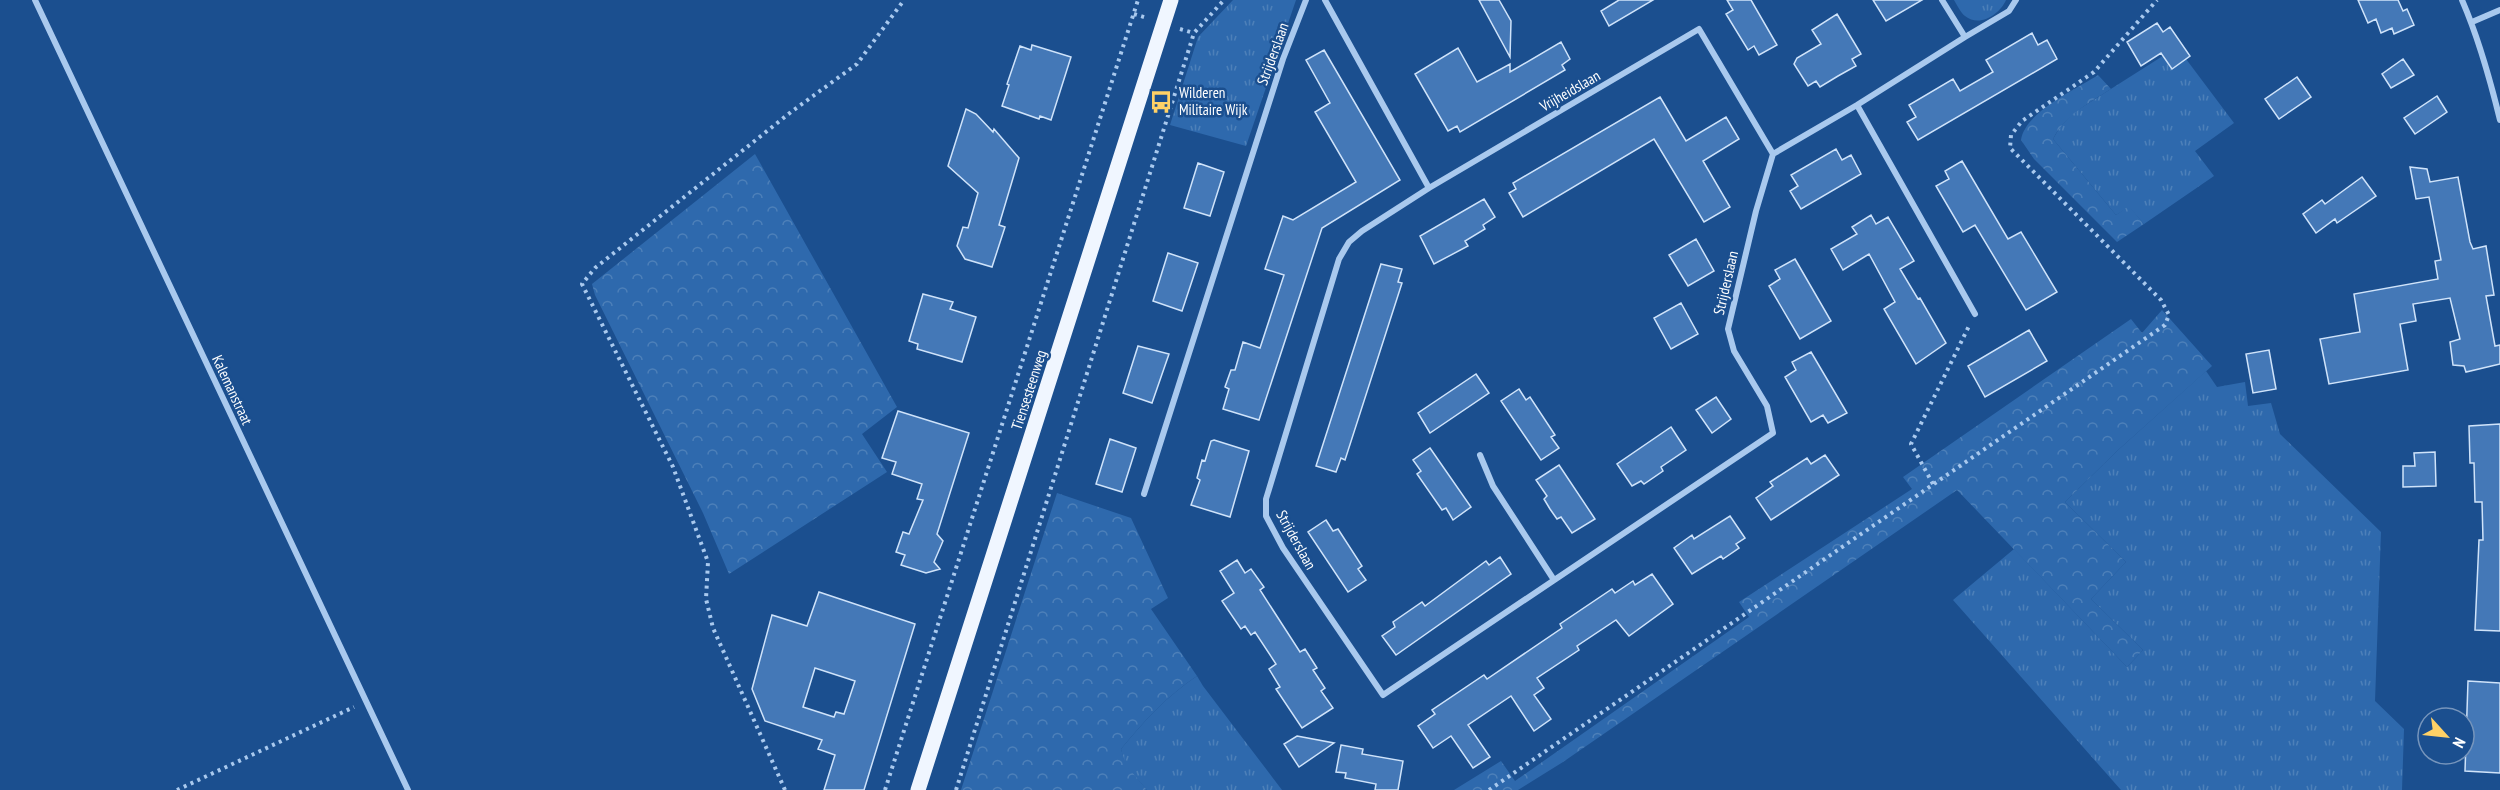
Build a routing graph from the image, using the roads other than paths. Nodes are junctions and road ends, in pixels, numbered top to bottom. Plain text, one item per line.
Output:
1 (36, 0) edge
2 (1171, 0) edge
3 (1306, 0) edge
4 (1325, 0) edge
5 (1942, 0) edge
6 (2016, 0) edge
7 (2462, 0) edge
8 (2500, 10) edge
9 (2472, 22) junction
10 (1965, 37) junction
11 (1857, 105) junction
12 (2500, 120) edge
13 (1773, 154) junction
14 (1429, 188) junction
15 (1976, 314) road end
16 (1480, 455) dead end
17 (1144, 494) dead end
18 (1554, 580) junction
19 (408, 790) edge
20 (918, 790) edge

1 - 19 street, Kalemanstraat
2 - 20 main road, Tiensesteenweg
3 - 17 street, Strijderslaan
4 - 14 street
5 - 10 street
6 - 10 street
7 - 9 street
8 - 9 street
9 - 12 street
10 - 11 street
11 - 13 street
11 - 15 street
13 - 14 street, Vrijheidslaan
13 - 18 street, Strijderslaan
14 - 18 street, Strijderslaan
16 - 18 street

